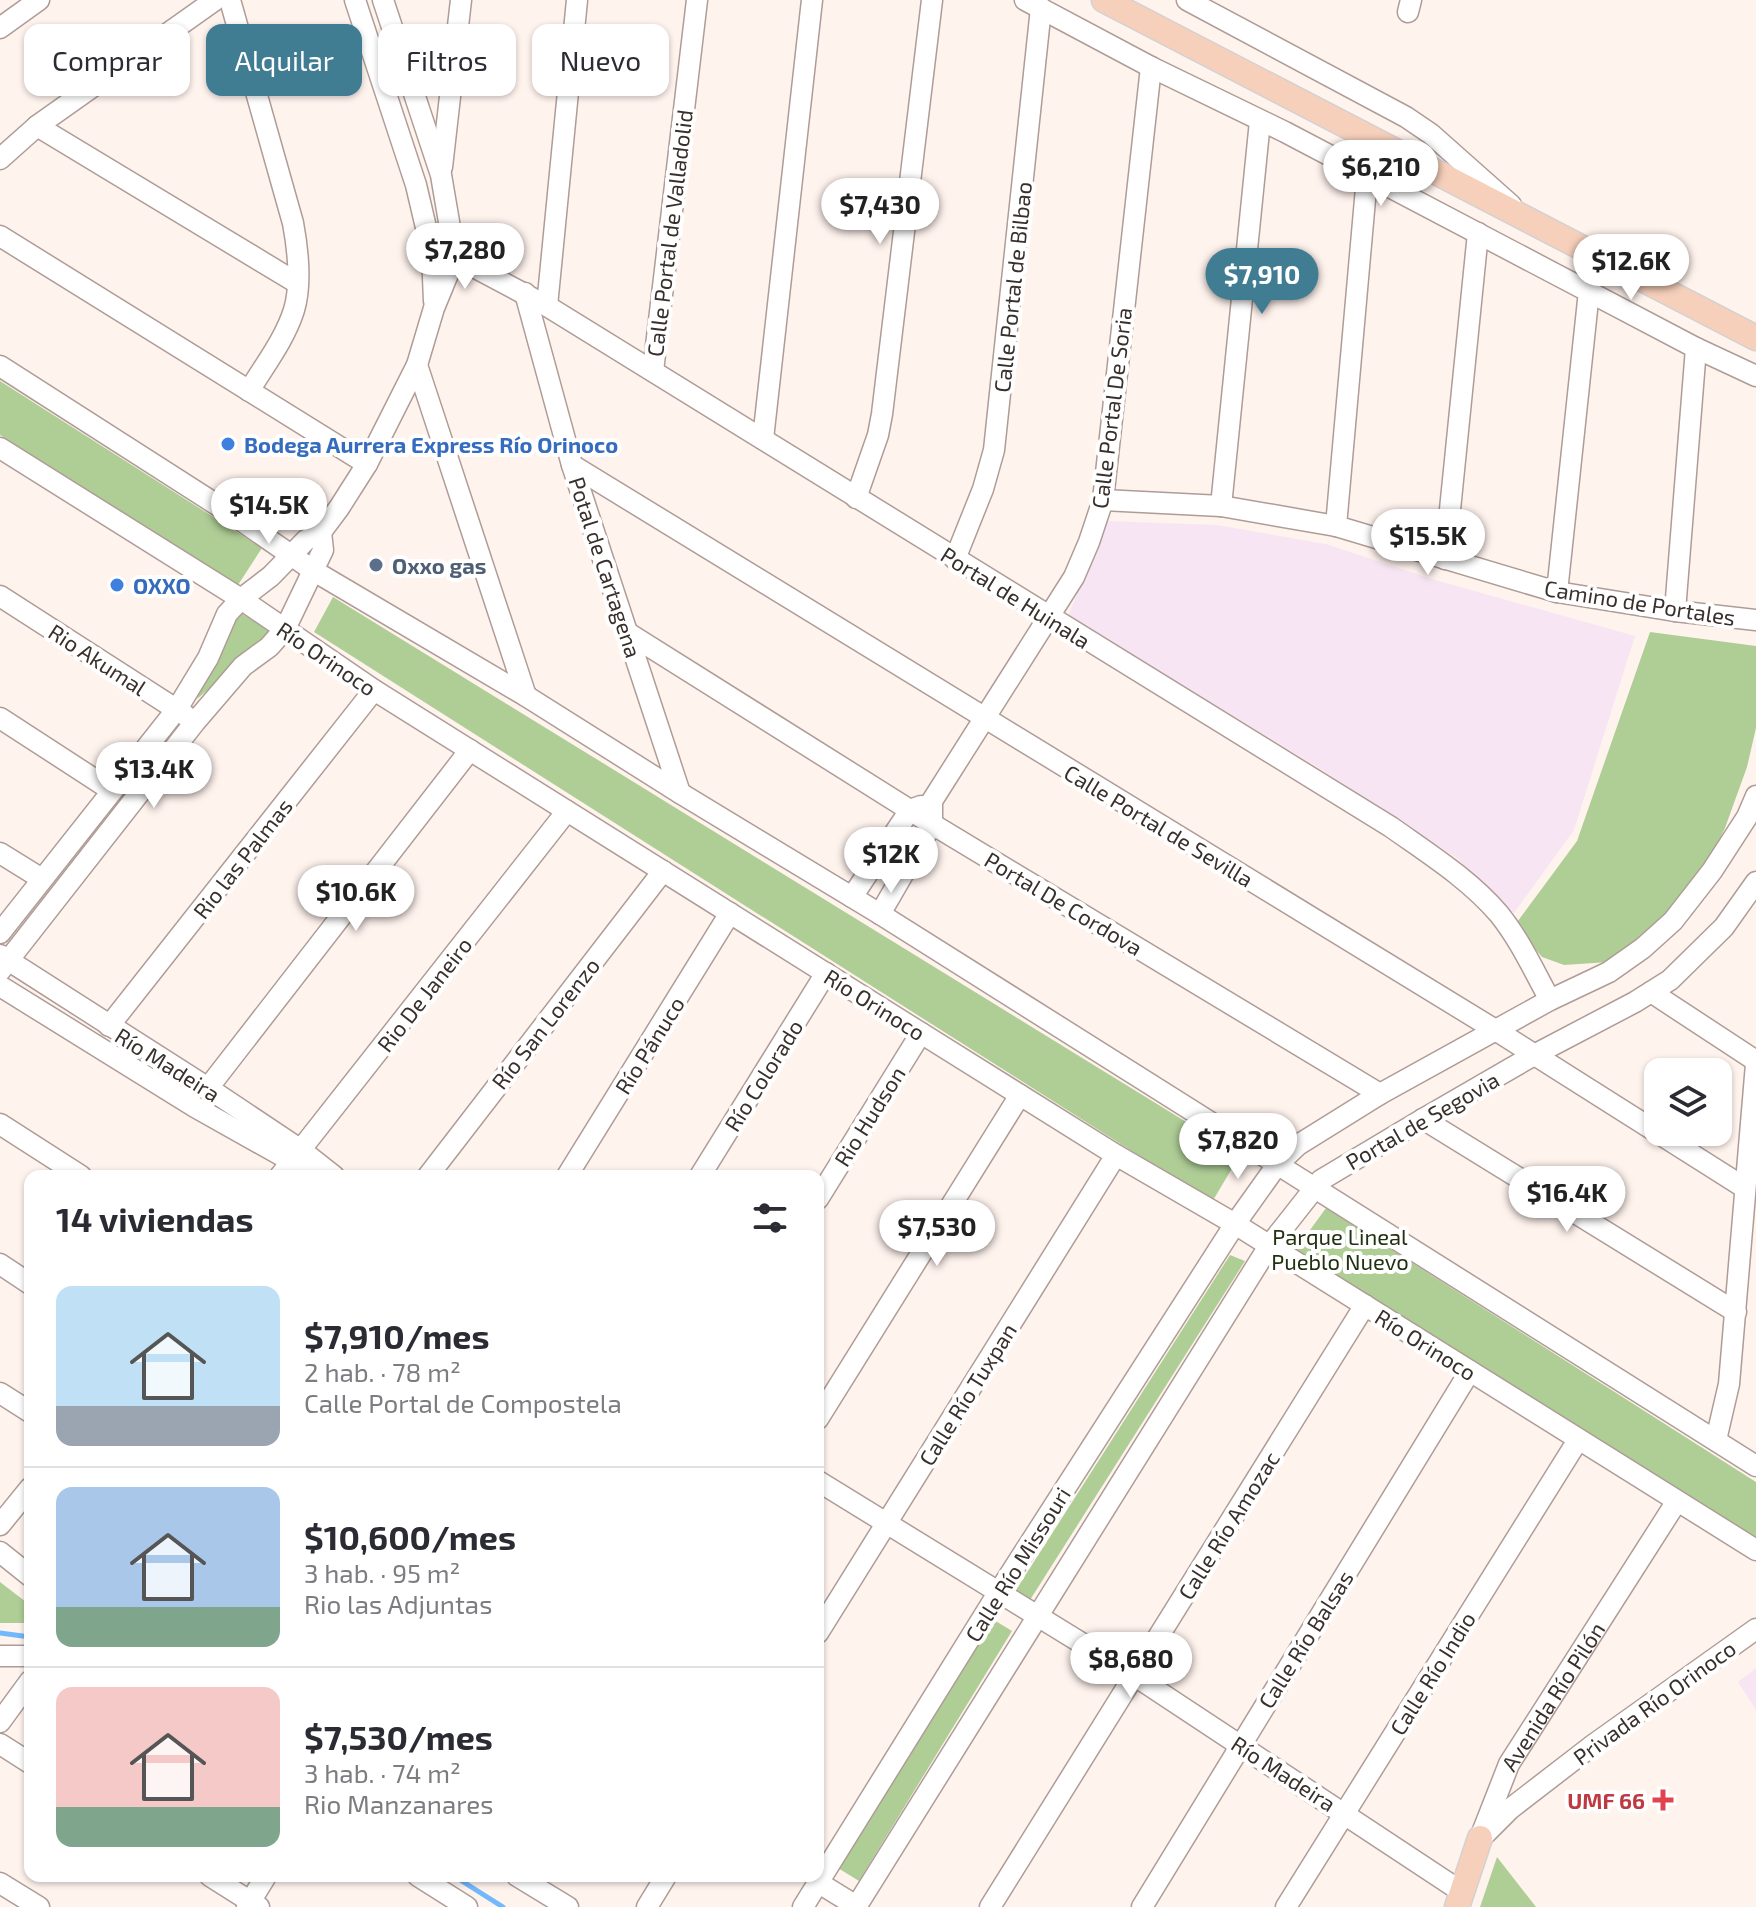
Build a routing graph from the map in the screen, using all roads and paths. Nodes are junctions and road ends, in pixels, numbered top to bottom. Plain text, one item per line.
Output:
1 (39, 0) edge
2 (215, 0) edge
3 (230, 0) edge
4 (355, 0) edge
5 (383, 0) edge
6 (461, 0) edge
7 (577, 0) edge
8 (697, 0) edge
9 (812, 0) edge
10 (932, 0) edge
11 (1104, 0) edge
12 (1187, 0) edge
13 (1033, 4) edge
14 (0, 28) edge
15 (1151, 67) junction
16 (1260, 121) junction
17 (37, 126) junction
18 (0, 159) edge
19 (441, 175) junction
20 (1367, 177) junction
21 (1529, 221) junction
22 (1478, 233) junction
23 (0, 236) edge
24 (432, 253) junction
25 (455, 257) junction
26 (297, 283) junction
27 (1589, 291) junction
28 (525, 293) junction
29 (547, 306) junction
30 (434, 308) junction
31 (1756, 338) edge
32 (1696, 348) junction
33 (417, 365) junction
34 (0, 366) edge
35 (653, 371) junction
36 (1756, 376) edge
37 (249, 391) junction
38 (763, 439) junction
39 (0, 448) edge
40 (367, 464) junction
41 (572, 465) junction
42 (856, 498) junction
43 (1103, 500) junction
44 (1221, 506) junction
45 (1336, 526) junction
46 (321, 532) junction
47 (290, 556) junction
48 (955, 559) junction
49 (1445, 559) junction
50 (314, 571) junction
51 (1557, 592) junction
52 (0, 596) edge
53 (241, 599) junction
54 (1675, 611) junction
55 (1050, 619) junction
56 (1756, 620) edge
57 (285, 629) junction
58 (628, 633) junction
59 (374, 690) junction
60 (526, 696) junction
61 (177, 709) junction
62 (0, 718) edge
63 (986, 719) junction
64 (195, 722) junction
65 (470, 750) junction
66 (111, 790) junction
67 (680, 793) junction
68 (1756, 796) edge
69 (932, 801) junction
70 (910, 810) junction
71 (567, 811) junction
72 (932, 824) junction
73 (0, 853) edge
74 (663, 871) junction
75 (42, 879) junction
76 (1756, 882) edge
77 (852, 897) junction
78 (730, 913) junction
79 (880, 914) junction
80 (0, 933) edge
81 (3, 963) edge
82 (826, 973) junction
83 (0, 986) edge
84 (1651, 992) junction
85 (1550, 1000) junction
86 (109, 1026) junction
87 (1497, 1031) junction
88 (921, 1033) junction
89 (151, 1052) junction
90 (1534, 1055) junction
91 (1756, 1062) edge
92 (139, 1072) junction
93 (208, 1088) junction
94 (1380, 1094) junction
95 (1020, 1095) junction
96 (1423, 1119) junction
97 (0, 1124) edge
98 (1116, 1155) junction
99 (291, 1163) edge
100 (1277, 1165) junction
101 (72, 1170) edge
102 (314, 1170) edge
103 (433, 1170) edge
104 (571, 1170) edge
105 (704, 1170) edge
106 (1313, 1188) junction
107 (1745, 1188) junction
108 (824, 1189) edge
109 (1235, 1224) junction
110 (1269, 1246) junction
111 (0, 1264) edge
112 (24, 1280) edge
113 (1365, 1305) junction
114 (1736, 1312) junction
115 (1470, 1371) junction
116 (0, 1393) edge
117 (24, 1408) edge
118 (824, 1409) edge
119 (1578, 1440) junction
120 (1716, 1440) junction
121 (1756, 1466) edge
122 (824, 1485) edge
123 (24, 1495) edge
124 (1677, 1501) junction
125 (886, 1523) junction
126 (0, 1525) edge
127 (1756, 1550) edge
128 (0, 1552) edge
129 (24, 1571) edge
130 (998, 1593) junction
131 (1037, 1617) junction
132 (824, 1623) edge
133 (1756, 1629) edge
134 (0, 1656) edge
135 (24, 1656) edge
136 (1135, 1676) junction
137 (24, 1689) edge
138 (0, 1722) edge
139 (0, 1744) edge
140 (1240, 1744) junction
141 (24, 1759) edge
142 (1344, 1812) junction
143 (1480, 1838) junction
144 (824, 1875) edge
145 (219, 1882) edge
146 (263, 1882) edge
147 (427, 1882) edge
148 (532, 1882) edge
149 (662, 1882) edge
150 (0, 1883) edge
151 (819, 1883) joint
152 (1460, 1899) edge
153 (252, 1905) edge
154 (39, 1907) edge
155 (467, 1907) edge
156 (568, 1907) edge
157 (647, 1907) edge
158 (803, 1907) edge
159 (857, 1907) edge
160 (990, 1907) edge
161 (1142, 1907) edge
162 (1286, 1907) edge

1 - 14 street
2 - 17 street
3 - 26 street
4 - 24 street
5 - 19 street
6 - 19 street
7 - 29 street
8 - 35 street, Calle Portal de Valladolid
9 - 38 street
10 - 42 street
11 - 21 main road
12 - 21 street
13 - 15 street
13 - 48 street, Calle Portal de Bilbao
15 - 16 street
15 - 43 street, Calle Portal De Soria
16 - 20 street
16 - 44 street
17 - 18 street
17 - 26 street
19 - 25 street
20 - 22 street
20 - 45 street
21 - 31 main road
22 - 27 street
22 - 49 street
23 - 37 street
24 - 25 street, Portal de Huinala
24 - 30 street
25 - 28 street, Portal de Huinala
25 - 30 street
26 - 37 street
27 - 32 street
27 - 51 street
28 - 29 street, Portal de Huinala
28 - 41 street, Potal de Cartagena
29 - 35 street, Portal de Huinala
30 - 33 street
32 - 36 street
32 - 54 street
33 - 40 street
33 - 60 street
34 - 47 street
35 - 38 street, Portal de Huinala
37 - 40 street
38 - 42 street, Portal de Huinala
39 - 53 street, Río Orinoco
40 - 46 street
41 - 58 street, Potal de Cartagena
41 - 63 street, Calle Portal de Sevilla
42 - 48 street, Portal de Huinala
43 - 44 street, Camino de Portales
43 - 55 street, Calle Portal De Soria
44 - 45 street, Camino de Portales
45 - 49 street, Camino de Portales
46 - 47 street
46 - 50 street
47 - 50 street
47 - 53 street
48 - 55 street, Portal de Huinala
49 - 51 street, Camino de Portales
50 - 57 street
50 - 60 street
51 - 54 street, Camino de Portales
52 - 61 street, Rio Akumal
53 - 57 street, Río Orinoco
53 - 61 street
54 - 56 street, Camino de Portales
55 - 63 street, Calle Portal De Soria
55 - 85 street, Portal de Huinala
57 - 59 street, Río Orinoco
57 - 64 street
58 - 67 street, Potal de Cartagena
58 - 70 street, Portal De Cordova
59 - 65 street, Río Orinoco
59 - 86 street, Rio las Palmas
60 - 67 street
61 - 64 street, Rio Akumal
61 - 66 street
62 - 66 street
63 - 69 street, Calle Portal De Soria
63 - 87 street, Calle Portal de Sevilla
64 - 81 street
65 - 71 street, Río Orinoco
65 - 93 street
66 - 75 street
67 - 77 street
68 - 85 street, Portal de Segovia
69 - 70 street
69 - 72 street
70 - 72 street, Portal De Cordova
70 - 77 street
71 - 74 street, Río Orinoco
71 - 99 street, Rio De Janeiro
72 - 79 street
72 - 94 street, Portal De Cordova
73 - 75 street
74 - 78 street, Río Orinoco
74 - 103 street, Río San Lorenzo
75 - 80 street
76 - 84 street, Portal de Segovia
77 - 79 street
78 - 82 street, Río Orinoco
78 - 104 street, Río Pánuco
79 - 100 street
81 - 86 street, Río Madeira
82 - 88 street, Río Orinoco
82 - 105 street, Río Colorado
83 - 92 street, Río Madeira
84 - 90 street, Portal de Segovia
84 - 91 street
85 - 87 street, Portal de Segovia
86 - 89 street, Río Madeira
87 - 90 street, Calle Portal de Sevilla
87 - 94 street, Portal de Segovia
88 - 95 street, Río Orinoco
88 - 108 street, Rio Hudson
89 - 92 street
89 - 93 street, Río Madeira
90 - 96 street, Portal de Segovia
90 - 107 street, Calle Portal de Sevilla
91 - 107 street
92 - 99 street, Río Madeira
93 - 99 street, Río Madeira
94 - 100 street, Portal de Segovia
95 - 98 street, Río Orinoco
95 - 118 street
96 - 106 street, Portal de Segovia
96 - 114 street
97 - 101 street
98 - 109 street, Río Orinoco
98 - 125 street, Calle Río Tuxpan
99 - 102 street, Río Madeira
100 - 106 street
100 - 109 street, Portal de Segovia
106 - 110 street, Portal de Segovia
106 - 120 street
107 - 114 street
109 - 110 street, Río Orinoco
109 - 130 street, Calle Río Missouri
110 - 113 street, Río Orinoco
110 - 131 street, Calle Río Missouri
111 - 112 street
113 - 115 street, Río Orinoco
113 - 136 street, Calle Río Amozac
114 - 120 street
115 - 119 street, Río Orinoco
115 - 140 street, Calle Río Balsas
116 - 117 street
119 - 124 street, Río Orinoco
119 - 142 street, Calle Río Indio
120 - 121 street
122 - 125 street, Río Madeira
123 - 126 street
124 - 127 street, Río Orinoco
124 - 143 street, Avenida Río Pilón
125 - 130 street, Río Madeira
125 - 132 street, Calle Río Tuxpan
128 - 129 street
130 - 131 street, Río Madeira
130 - 144 street, Calle Río Missouri
131 - 136 street, Río Madeira
131 - 159 street, Calle Río Missouri
133 - 143 street, Privada Río Orinoco
134 - 135 street
136 - 140 street, Río Madeira
136 - 160 street, Calle Río Amozac
137 - 138 street
139 - 141 street
140 - 142 street, Río Madeira
140 - 161 street, Calle Río Balsas
142 - 152 street, Río Madeira
142 - 162 street, Calle Río Indio
143 - 152 main road, Avenida Río Pilón
145 - 153 street
146 - 153 street
147 - 155 street
148 - 156 street
149 - 157 street
150 - 154 street
151 - 158 street, Calle Río Missouri
151 - 159 street

